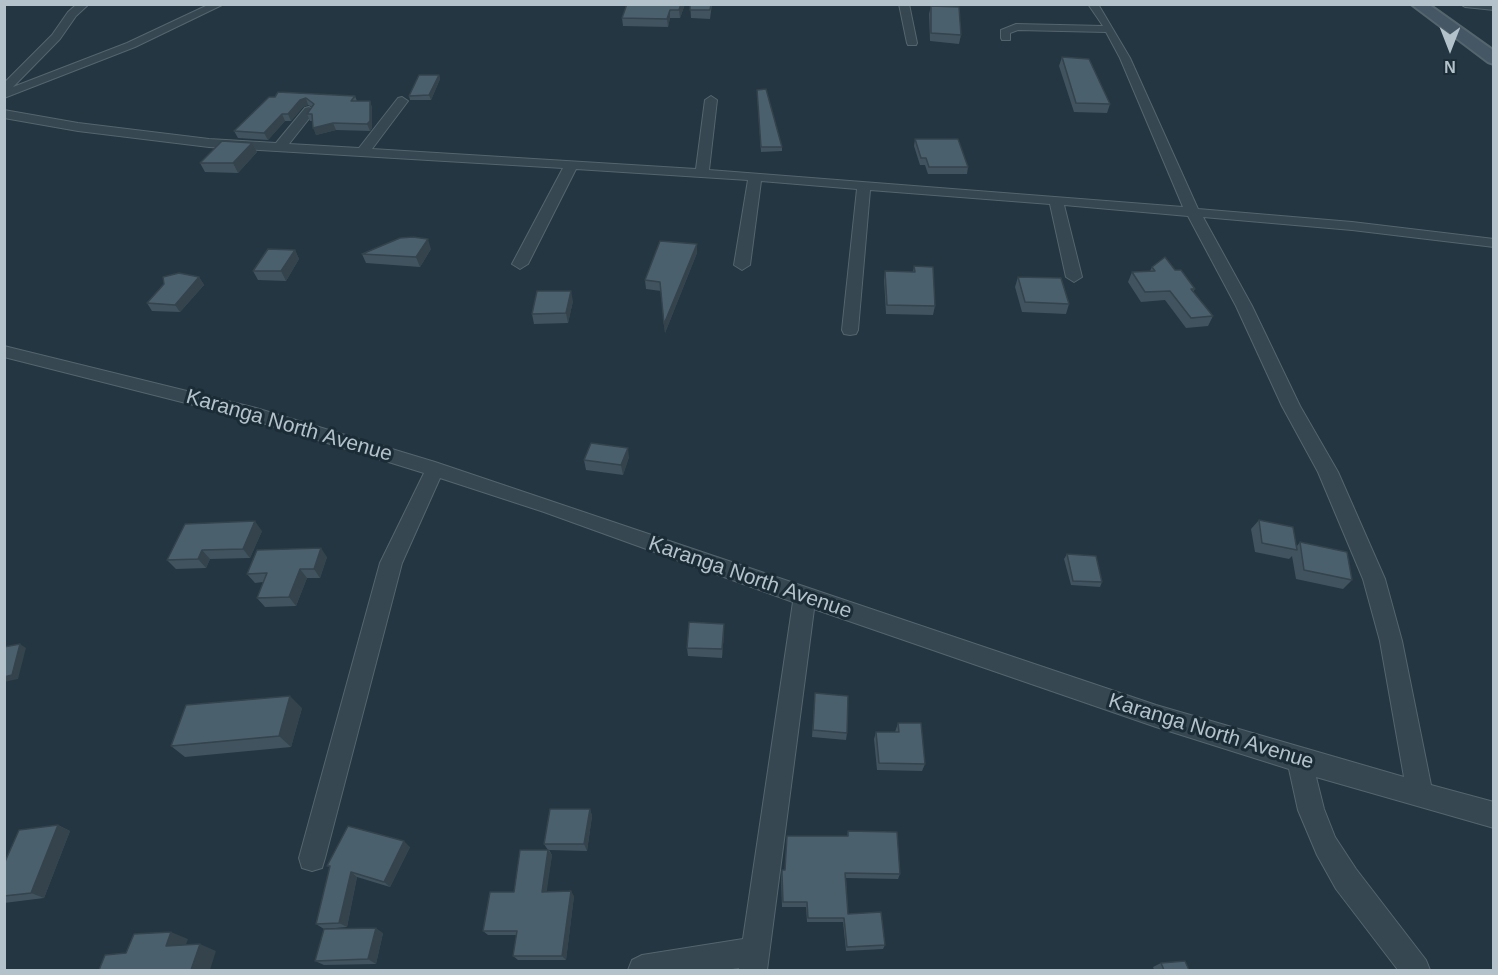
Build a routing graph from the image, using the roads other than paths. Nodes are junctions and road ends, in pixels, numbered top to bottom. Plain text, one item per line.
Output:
1 (84, 4) edge
2 (219, 4) edge
3 (904, 4) edge
4 (1093, 4) edge
5 (1418, 4) edge
6 (1465, 4) edge
7 (1494, 7) edge
8 (1109, 29) junction
9 (1006, 38) dead end
10 (912, 43) dead end
11 (1494, 59) edge
12 (4, 90) edge
13 (4, 95) edge
14 (711, 100) dead end
15 (402, 101) dead end
16 (309, 111) edge
17 (4, 114) edge
18 (280, 147) junction
19 (363, 152) junction
20 (571, 166) junction
21 (702, 173) junction
22 (755, 176) junction
23 (864, 186) junction
24 (1056, 200) junction
25 (1192, 211) junction
26 (1494, 243) edge
27 (520, 264) dead end
28 (742, 265) dead end
29 (1074, 277) dead end
30 (850, 330) dead end
31 (4, 351) edge
32 (435, 470) junction
33 (804, 597) junction
34 (1299, 760) junction
35 (1420, 794) junction
36 (1494, 815) edge
37 (312, 858) dead end
38 (754, 961) edge
39 (642, 970) edge
40 (1416, 970) edge

1 - 12 street
2 - 13 street
3 - 10 street
4 - 8 street
5 - 11 street
6 - 7 street
8 - 9 street
8 - 25 street
14 - 21 street
15 - 19 street
16 - 18 street
17 - 18 street
18 - 19 street
19 - 20 street
20 - 21 street
20 - 27 street
21 - 22 street
22 - 23 street
22 - 28 street
23 - 24 street
23 - 30 street
24 - 25 street
24 - 29 street
25 - 26 street
25 - 35 street
31 - 32 street, Karanga North Avenue
32 - 33 street, Karanga North Avenue
32 - 37 street
33 - 34 street, Karanga North Avenue
33 - 38 street
34 - 35 street, Karanga North Avenue
34 - 40 street
35 - 36 street, Karanga North Avenue
38 - 39 street

